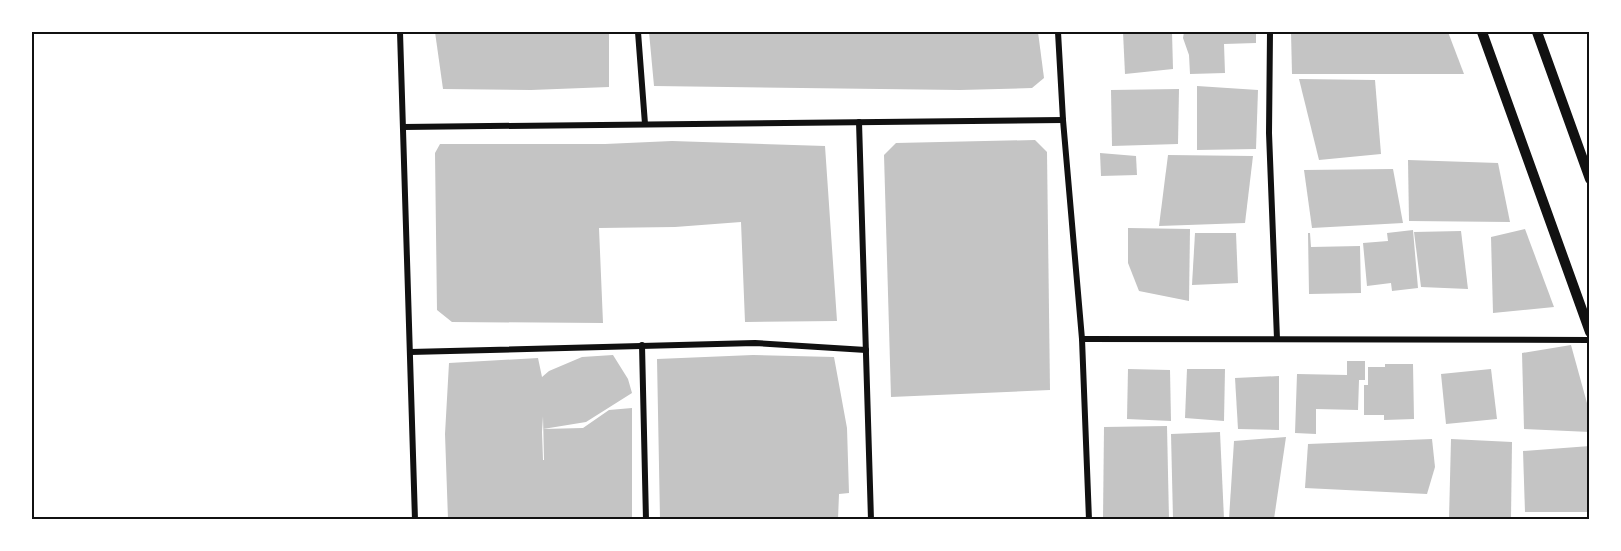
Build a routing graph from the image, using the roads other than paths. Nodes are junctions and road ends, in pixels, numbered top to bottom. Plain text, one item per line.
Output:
1 (400, 32) edge
2 (638, 32) edge
3 (1058, 32) edge
4 (1270, 32) edge
5 (1482, 32) edge
6 (1537, 32) edge
7 (1063, 120) junction
8 (859, 122) junction
9 (645, 124) junction
10 (403, 127) junction
11 (1590, 179) edge
12 (1590, 332) edge
13 (1082, 339) junction
14 (1277, 339) junction
15 (1590, 340) edge
16 (642, 345) junction
17 (866, 350) junction
18 (410, 352) junction
19 (415, 519) edge
20 (646, 519) edge
21 (871, 519) edge
22 (1089, 519) edge

1 - 10 street
2 - 9 street
3 - 7 street
4 - 14 street
5 - 12 street
6 - 11 street
7 - 8 street
7 - 13 street
8 - 9 street
8 - 17 street
9 - 10 street
10 - 18 street
13 - 14 street
13 - 22 street
14 - 15 street
16 - 17 street
16 - 18 street
16 - 20 street
17 - 21 street
18 - 19 street

